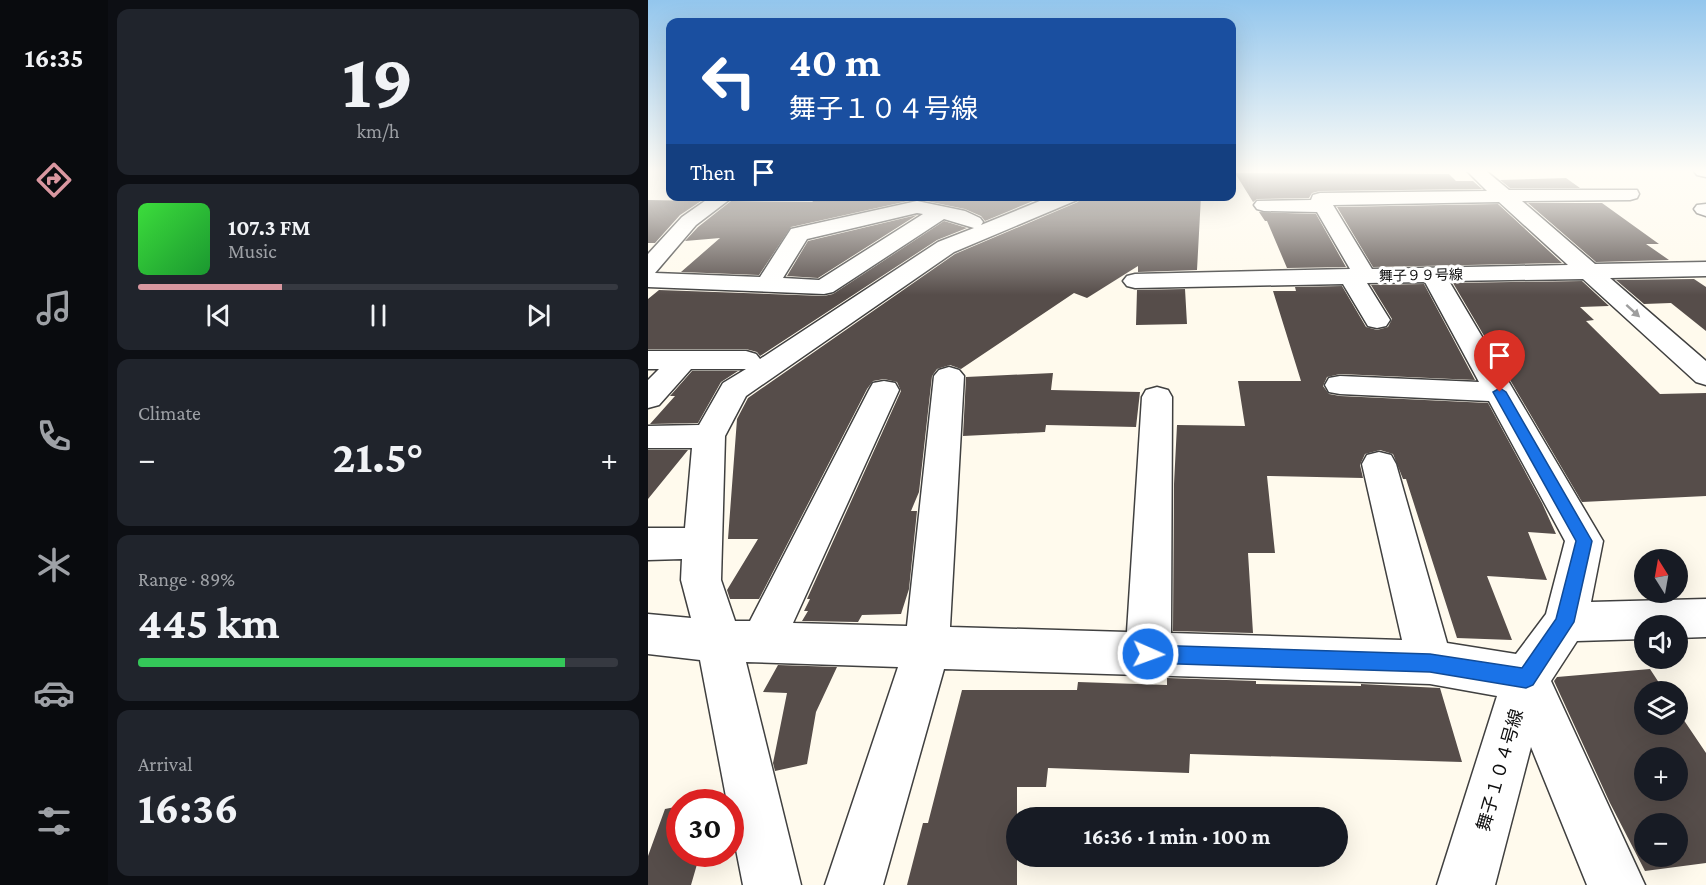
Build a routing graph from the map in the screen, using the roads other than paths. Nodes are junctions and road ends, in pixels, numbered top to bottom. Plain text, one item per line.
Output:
1 (701, 212) edge
2 (894, 212) edge
3 (940, 212) edge
4 (942, 212) edge
5 (1030, 212) edge
6 (1327, 212) edge
7 (1523, 212) edge
8 (973, 222) dead end
9 (648, 268) edge
10 (1706, 269) edge
11 (1590, 272) junction
12 (1433, 275) junction
13 (1358, 276) junction
14 (648, 280) edge
15 (1135, 281) dead end
16 (767, 285) junction
17 (1377, 320) dead end
18 (648, 360) edge
19 (683, 360) junction
20 (746, 360) dead end
21 (949, 376) dead end
22 (1706, 376) edge
23 (1340, 385) dead end
24 (884, 390) dead end
25 (1500, 392) junction
26 (1157, 397) dead end
27 (648, 398) edge
28 (709, 436) junction
29 (648, 437) edge
30 (1379, 464) dead end
31 (704, 543) junction
32 (648, 544) edge
33 (1706, 618) edge
34 (1565, 622) junction
35 (648, 634) edge
36 (740, 642) junction
37 (927, 648) junction
38 (1148, 654) junction
39 (1430, 663) junction
40 (1526, 678) junction
41 (772, 885) edge
42 (854, 885) edge
43 (1467, 885) edge
44 (1616, 885) edge

1 - 9 street
2 - 16 street
3 - 16 street
4 - 8 street
5 - 28 street
6 - 13 street
7 - 11 street
10 - 11 street, 舞子９９号線
11 - 12 street, 舞子９９号線
11 -> 22 street
12 - 13 street, 舞子９９号線
12 - 25 street, 舞子１０４号線
13 - 15 street, 舞子９９号線
13 - 17 street
14 - 16 street
18 - 19 street
19 - 20 street
19 - 27 street
21 - 37 street
23 - 25 street
24 - 36 street
25 - 34 street, 舞子１０４号線
26 - 38 street
28 - 29 street
28 - 31 street
30 - 39 street
31 - 32 street
31 - 36 street
33 - 34 street
34 - 40 street, 舞子１０４号線
35 - 36 street
36 - 37 street
36 - 41 street
37 - 38 street
37 - 42 street
38 - 39 street
39 - 40 street
40 - 43 street, 舞子１０４号線
40 - 44 street

